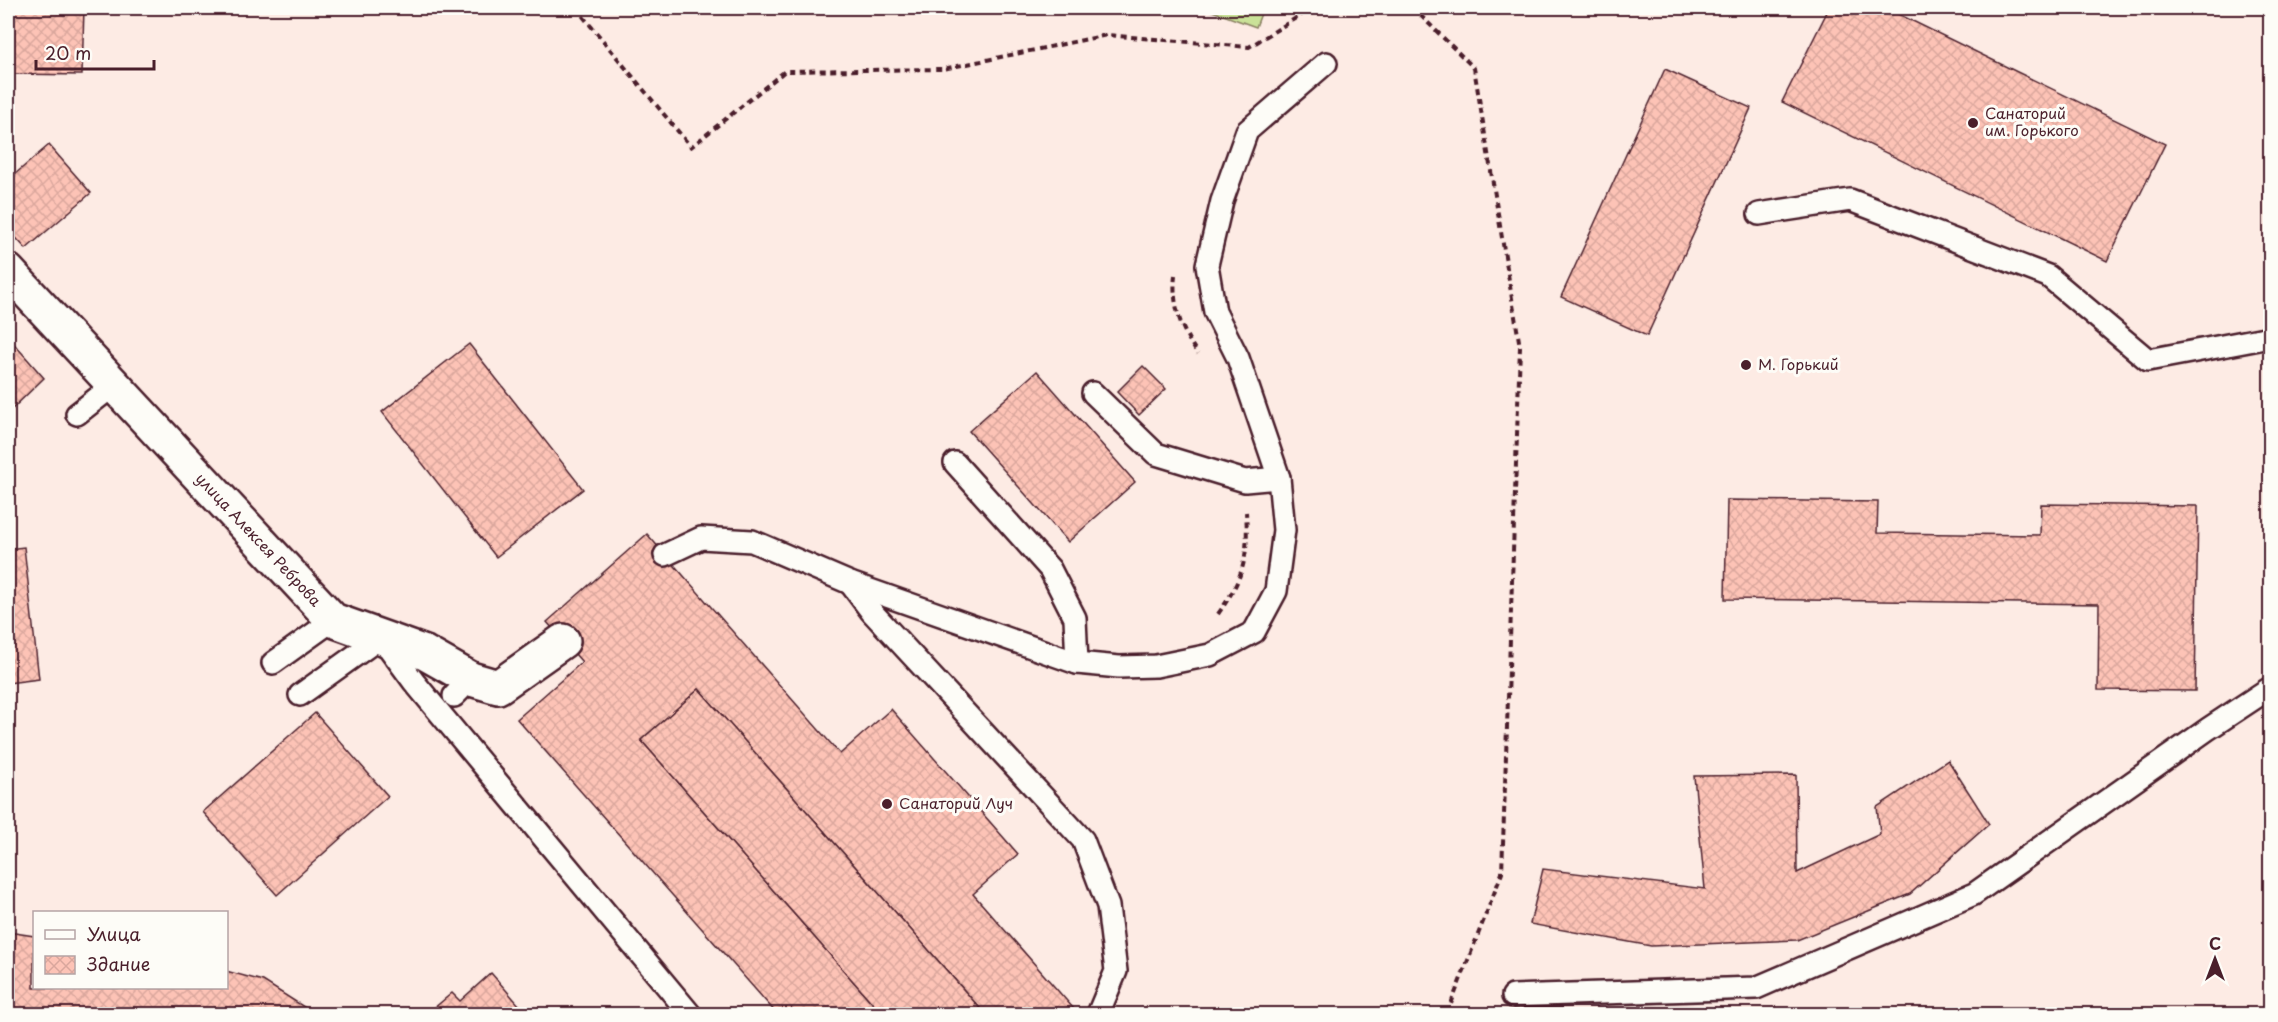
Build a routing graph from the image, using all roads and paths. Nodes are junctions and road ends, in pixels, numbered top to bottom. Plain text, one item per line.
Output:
1 (576, 8) edge
2 (1312, 8) edge
3 (1413, 8) edge
4 (1326, 63) dead end
5 (1760, 214) dead end
6 (8, 271) edge
7 (2271, 337) edge
8 (114, 385) junction
9 (1093, 393) dead end
10 (77, 414) dead end
11 (955, 463) dead end
12 (1279, 478) junction
13 (665, 555) dead end
14 (850, 583) junction
15 (333, 620) junction
16 (381, 637) junction
17 (563, 641) dead end
18 (273, 663) dead end
19 (1077, 663) junction
20 (2271, 688) edge
21 (300, 694) dead end
22 (1513, 996) dead end
23 (690, 1014) edge
24 (1098, 1014) edge
25 (1447, 1014) edge

1 - 2 path
3 - 25 path
4 - 12 lane
5 - 7 lane
6 - 8 street, улица Алексея Реброва
8 - 10 lane
8 - 15 street, улица Алексея Реброва
9 - 12 lane
11 - 19 lane
12 - 19 lane
13 - 14 lane
14 - 19 lane
14 - 24 lane
15 - 16 street, улица Алексея Реброва
15 - 18 lane
16 - 17 street, улица Алексея Реброва
16 - 21 lane
16 - 23 lane
20 - 22 lane

